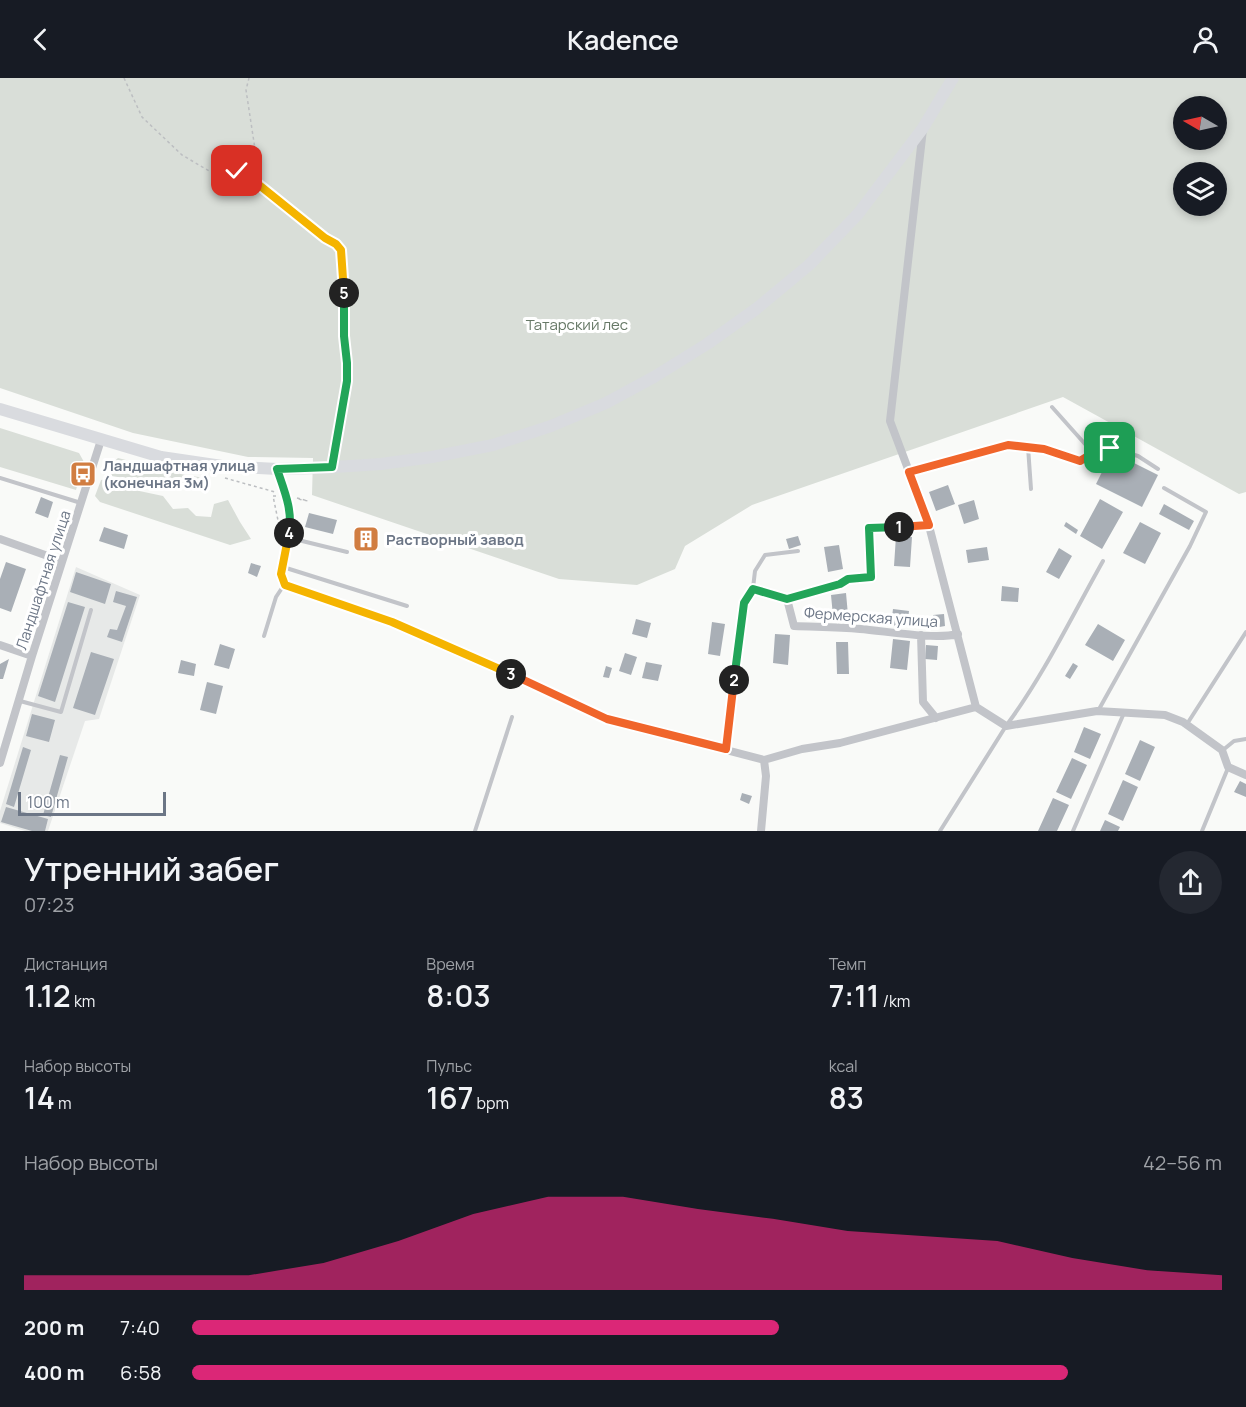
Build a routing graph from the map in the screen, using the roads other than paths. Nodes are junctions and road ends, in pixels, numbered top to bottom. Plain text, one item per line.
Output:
1 (953, 78) edge
2 (923, 128) junction
3 (1052, 407) dead end
4 (0, 409) edge
5 (102, 440) junction
6 (1028, 447) junction
7 (1093, 453) junction
8 (277, 469) junction
9 (1158, 469) dead end
10 (909, 472) junction
11 (0, 478) edge
12 (1164, 488) dead end
13 (1031, 489) dead end
14 (82, 503) junction
15 (929, 525) junction
16 (284, 537) junction
17 (0, 539) edge
18 (798, 551) dead end
19 (347, 552) dead end
20 (62, 561) junction
21 (1104, 561) dead end
22 (282, 567) junction
23 (285, 585) junction
24 (753, 589) junction
25 (787, 599) junction
26 (407, 606) dead end
27 (91, 610) dead end
28 (1246, 632) edge
29 (958, 634) junction
30 (921, 635) junction
31 (264, 636) dead end
32 (0, 645) edge
33 (32, 656) junction
34 (19, 701) junction
35 (976, 707) junction
36 (1097, 711) junction
37 (1124, 713) junction
38 (512, 717) dead end
39 (936, 718) junction
40 (1187, 724) junction
41 (1006, 726) junction
42 (1246, 739) edge
43 (726, 749) junction
44 (1222, 750) junction
45 (764, 760) junction
46 (0, 763) edge
47 (1228, 767) junction
48 (1246, 775) edge
49 (475, 831) edge
50 (761, 831) edge
51 (940, 831) edge
52 (1073, 831) edge
53 (1202, 831) edge

1 - 2 main road
2 - 8 main road
2 - 10 street
3 - 7 lane
4 - 5 main road
5 - 8 main road
5 - 14 street, Ландшафтная улица
6 - 7 lane
6 - 10 lane
6 - 13 lane
7 - 9 lane
8 - 16 street
10 - 15 street
11 - 14 lane
12 - 36 lane
14 - 20 street, Ландшафтная улица
15 - 25 lane
15 - 29 street
16 - 19 lane
16 - 22 street
17 - 20 street
18 - 24 lane
20 - 33 street, Ландшафтная улица
21 - 41 lane
22 - 23 street
22 - 26 lane
23 - 31 lane
23 - 43 street
24 - 25 street, Фермерская улица
24 - 43 street
25 - 30 street, Фермерская улица
27 - 34 lane
28 - 40 lane
29 - 30 street, Фермерская улица
29 - 35 street
30 - 39 street
32 - 33 street
33 - 34 street, Ландшафтная улица
34 - 46 street, Ландшафтная улица
35 - 39 street
35 - 41 street
36 - 37 street
36 - 41 street
37 - 40 street
37 - 52 lane
38 - 49 lane
39 - 45 street
40 - 44 street
41 - 51 lane
42 - 44 lane
43 - 45 street
44 - 47 street
45 - 50 street
47 - 48 street
47 - 53 lane

